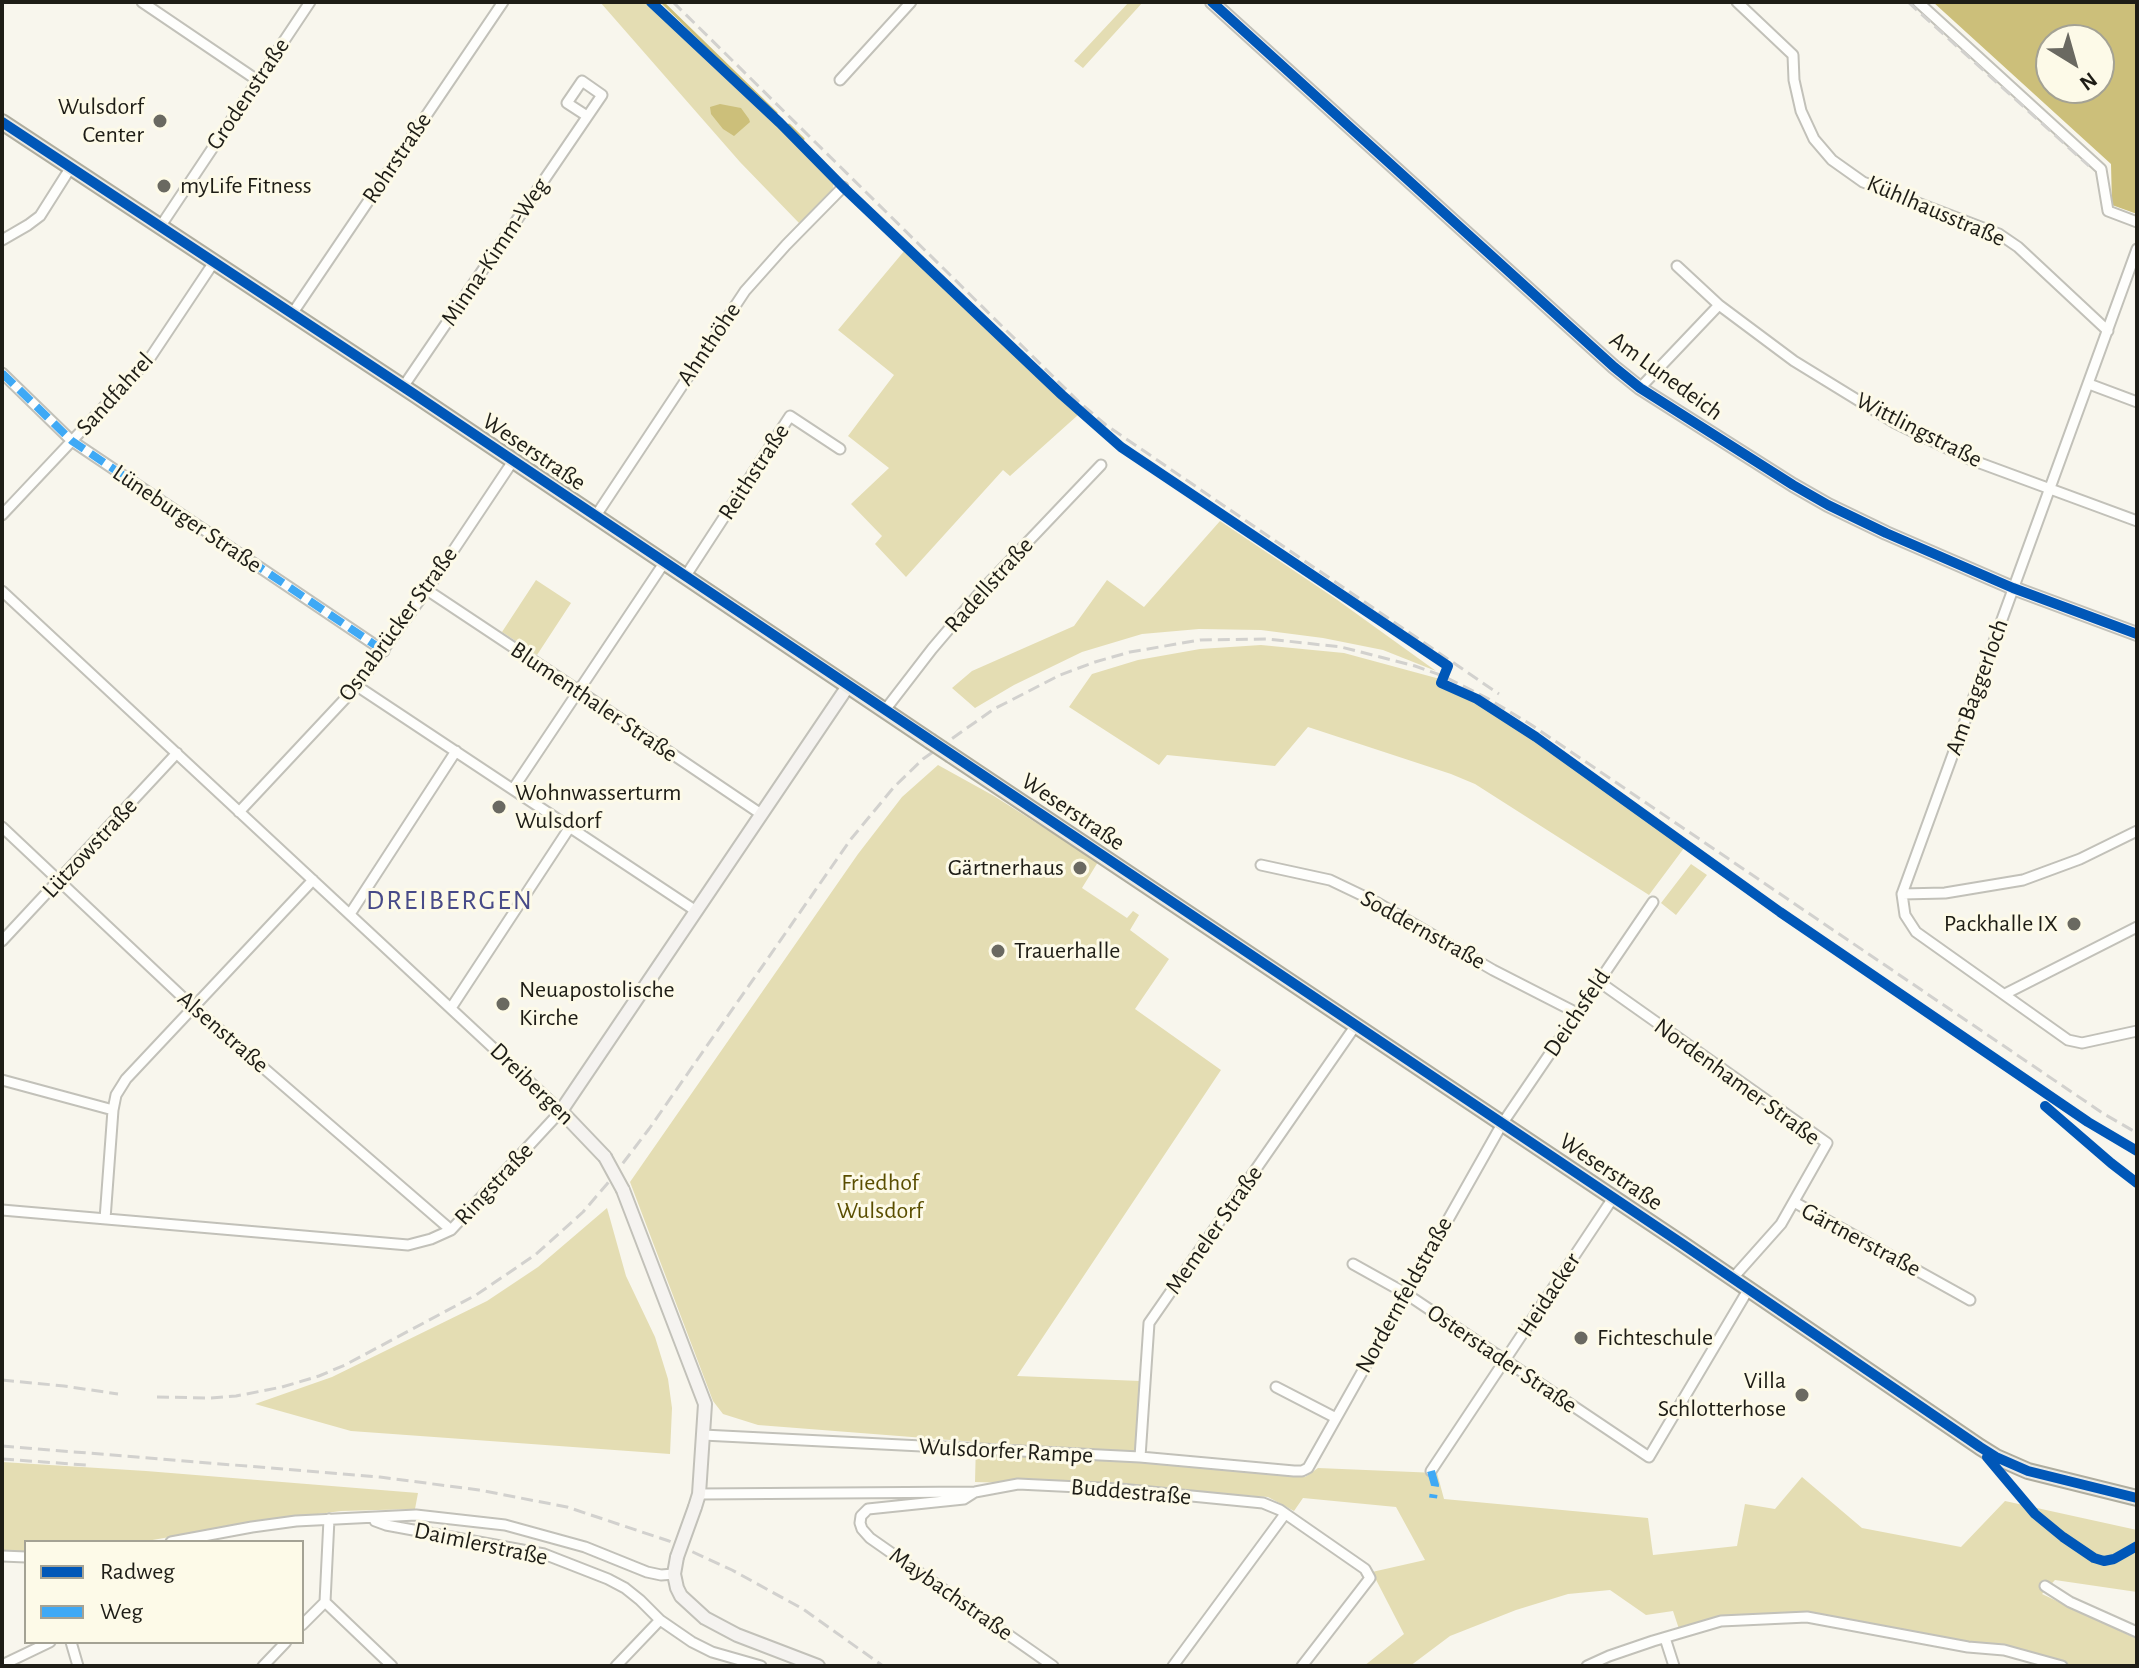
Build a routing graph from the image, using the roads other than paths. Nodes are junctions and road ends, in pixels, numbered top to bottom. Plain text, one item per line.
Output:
1 (142, 2) edge
2 (310, 2) edge
3 (503, 2) edge
4 (911, 2) edge
5 (1212, 2) edge
6 (1737, 2) edge
7 (1918, 2) edge
8 (257, 80) junction
9 (840, 80) dead end
10 (587, 116) dead end
11 (2, 122) edge
12 (71, 167) junction
13 (843, 187) dead end
14 (2137, 222) edge
15 (160, 227) junction
16 (2, 240) edge
17 (2137, 249) edge
18 (214, 262) junction
19 (1677, 266) dead end
20 (2132, 279) edge
21 (1719, 305) junction
22 (292, 314) junction
23 (2108, 331) junction
24 (2, 373) edge
25 (2089, 384) junction
26 (403, 387) junction
27 (1640, 388) junction
28 (2137, 402) edge
29 (72, 441) junction
30 (840, 449) dead end
31 (513, 461) junction
32 (1101, 465) dead end
33 (2048, 490) junction
34 (2, 515) edge
35 (595, 517) junction
36 (2137, 521) edge
37 (664, 563) junction
38 (685, 577) junction
39 (2013, 588) junction
40 (427, 590) junction
41 (2, 591) edge
42 (2137, 634) edge
43 (384, 651) junction
44 (357, 686) junction
45 (848, 686) junction
46 (579, 691) junction
47 (885, 710) junction
48 (456, 751) junction
49 (177, 753) junction
50 (513, 789) junction
51 (239, 812) junction
52 (761, 814) junction
53 (2, 827) edge
54 (570, 827) junction
55 (2137, 831) edge
56 (1261, 865) dead end
57 (60, 880) junction
58 (313, 880) junction
59 (1902, 894) junction
60 (1653, 902) dead end
61 (696, 911) junction
62 (350, 914) junction
63 (2137, 927) edge
64 (2, 941) edge
65 (1598, 981) junction
66 (2005, 994) junction
67 (193, 1007) junction
68 (451, 1008) junction
69 (1577, 1013) junction
70 (1356, 1025) junction
71 (2137, 1031) edge
72 (2, 1080) edge
73 (113, 1110) junction
74 (561, 1111) junction
75 (1502, 1124) junction
76 (1613, 1198) junction
77 (1794, 1202) junction
78 (2, 1210) edge
79 (105, 1219) junction
80 (451, 1230) junction
81 (1353, 1264) dead end
82 (1732, 1279) junction
83 (1748, 1290) junction
84 (1405, 1293) junction
85 (1970, 1300) dead end
86 (1505, 1362) junction
87 (1276, 1387) dead end
88 (1336, 1418) junction
89 (703, 1435) junction
90 (1140, 1457) junction
91 (1308, 1468) joint
92 (1431, 1471) dead end
93 (975, 1492) junction
94 (2137, 1498) edge
95 (697, 1500) junction
96 (1285, 1514) junction
97 (861, 1516) joint
98 (365, 1518) junction
99 (329, 1519) junction
100 (182, 1540) edge
101 (2, 1556) edge
102 (24, 1557) edge
103 (674, 1574) junction
104 (2045, 1586) dead end
105 (325, 1602) junction
106 (660, 1620) junction
107 (304, 1623) edge
108 (2137, 1632) edge
109 (1665, 1638) junction
110 (46, 1644) edge
111 (72, 1644) edge
112 (284, 1644) edge
113 (2, 1665) edge
114 (78, 1666) edge
115 (263, 1666) edge
116 (392, 1666) edge
117 (616, 1666) edge
118 (761, 1666) edge
119 (818, 1666) edge
120 (1053, 1666) edge
121 (1173, 1666) edge
122 (1302, 1666) edge
123 (1587, 1666) edge
124 (1674, 1666) edge
125 (2060, 1666) edge

1 - 8 street
2 - 8 street, Grodenstraße
3 - 22 street, Rohrstraße
4 - 9 street
5 - 27 street, Am Lunedeich
6 - 23 street, Kühlhausstraße
7 - 14 street
8 - 15 street, Grodenstraße
10 - 26 street, Minna-Kimm-Weg
11 - 12 main road, Weserstraße
12 - 15 main road, Weserstraße
12 - 16 street
13 - 35 street, Ahnthöhe
15 - 18 main road, Weserstraße
17 - 20 street, Am Baggerloch
18 - 22 main road, Weserstraße
18 - 29 street, Sandfahrel
19 - 21 street, Wittlingstraße
20 - 23 street, Am Baggerloch
21 - 27 street
21 - 33 street, Wittlingstraße
22 - 26 main road, Weserstraße
23 - 25 street, Am Baggerloch
24 - 29 street, Lüneburger Straße
25 - 28 street
25 - 33 street, Am Baggerloch
26 - 31 main road, Weserstraße
27 - 39 street, Am Lunedeich
29 - 34 street, Sandfahrel
29 - 43 street, Lüneburger Straße
30 - 38 street, Reithstraße
31 - 35 main road, Weserstraße
31 - 40 street, Osnabrücker Straße
32 - 47 street, Radellstraße
33 - 36 street, Wittlingstraße
33 - 39 street, Am Baggerloch
35 - 37 main road, Weserstraße
37 - 38 main road, Weserstraße
37 - 46 street
38 - 45 main road, Weserstraße
39 - 42 street, Am Lunedeich
39 - 59 street, Am Baggerloch
40 - 43 street, Osnabrücker Straße
40 - 46 street, Blumenthaler Straße
41 - 49 street, Dreibergen
43 - 44 street, Osnabrücker Straße
44 - 48 street
44 - 51 street, Osnabrücker Straße
45 - 47 main road, Weserstraße
45 - 52 street, Ringstraße
46 - 50 street
46 - 52 street, Blumenthaler Straße
47 - 70 main road, Weserstraße, bridge
48 - 50 street
48 - 62 street
49 - 51 street, Dreibergen
49 - 57 street, Lützowstraße
50 - 54 street
51 - 58 street, Dreibergen
52 - 61 street, Ringstraße
53 - 57 street, Alsenstraße
54 - 61 street
54 - 68 street
55 - 59 street
56 - 69 street, Soddernstraße
57 - 64 street, Lützowstraße
57 - 67 street, Alsenstraße
58 - 62 street, Dreibergen
58 - 67 street
59 - 66 street
60 - 65 street, Deichsfeld
61 - 74 street, Ringstraße
62 - 68 street, Dreibergen
63 - 66 street
65 - 69 street, Deichsfeld
65 - 77 street, Nordenhamer Straße
66 - 71 street
67 - 73 street
67 - 80 street, Alsenstraße
68 - 74 street, Dreibergen
69 - 75 street, Deichsfeld
70 - 75 main road, Weserstraße
70 - 90 street, Memeler Straße
72 - 73 street
73 - 79 street
74 - 80 street, Ringstraße
74 - 89 street, Dreibergen, bridge
75 - 76 main road, Weserstraße
75 - 84 street, Nordernfeldstraße
76 - 82 main road, Weserstraße
76 - 86 street, Heidacker
77 - 82 street, Gärtnerstraße
77 - 85 street, Gärtnerstraße
78 - 79 street, Ringstraße
79 - 80 street, Ringstraße
81 - 84 street, Osterstader Straße
82 - 83 main road, Weserstraße
83 - 86 street, Osterstader Straße
83 - 94 main road, Weserstraße
84 - 86 street, Osterstader Straße
84 - 88 street, Nordernfeldstraße
86 - 92 street, Heidacker
87 - 88 street
88 - 91 street, Nordernfeldstraße
89 - 90 street, Wulsdorfer Rampe
89 - 95 street, Dreibergen
90 - 91 street, Wulsdorfer Rampe
93 - 95 street, Buddestraße
93 - 96 street, Buddestraße
93 - 97 street, Buddestraße
95 - 103 street, Dreibergen, bridge
96 - 121 street
96 - 122 street, Buddestraße
97 - 120 street, Maybachstraße
98 - 99 street, Daimlerstraße
98 - 103 street, Daimlerstraße
98 - 106 street, Daimlerstraße
99 - 100 street, Daimlerstraße
99 - 105 street
101 - 102 street
103 - 119 street
104 - 108 street
105 - 107 street
105 - 116 street
106 - 117 street
106 - 118 street, Daimlerstraße
109 - 123 street
109 - 124 street
109 - 125 street
110 - 113 street
111 - 114 street
112 - 115 street

